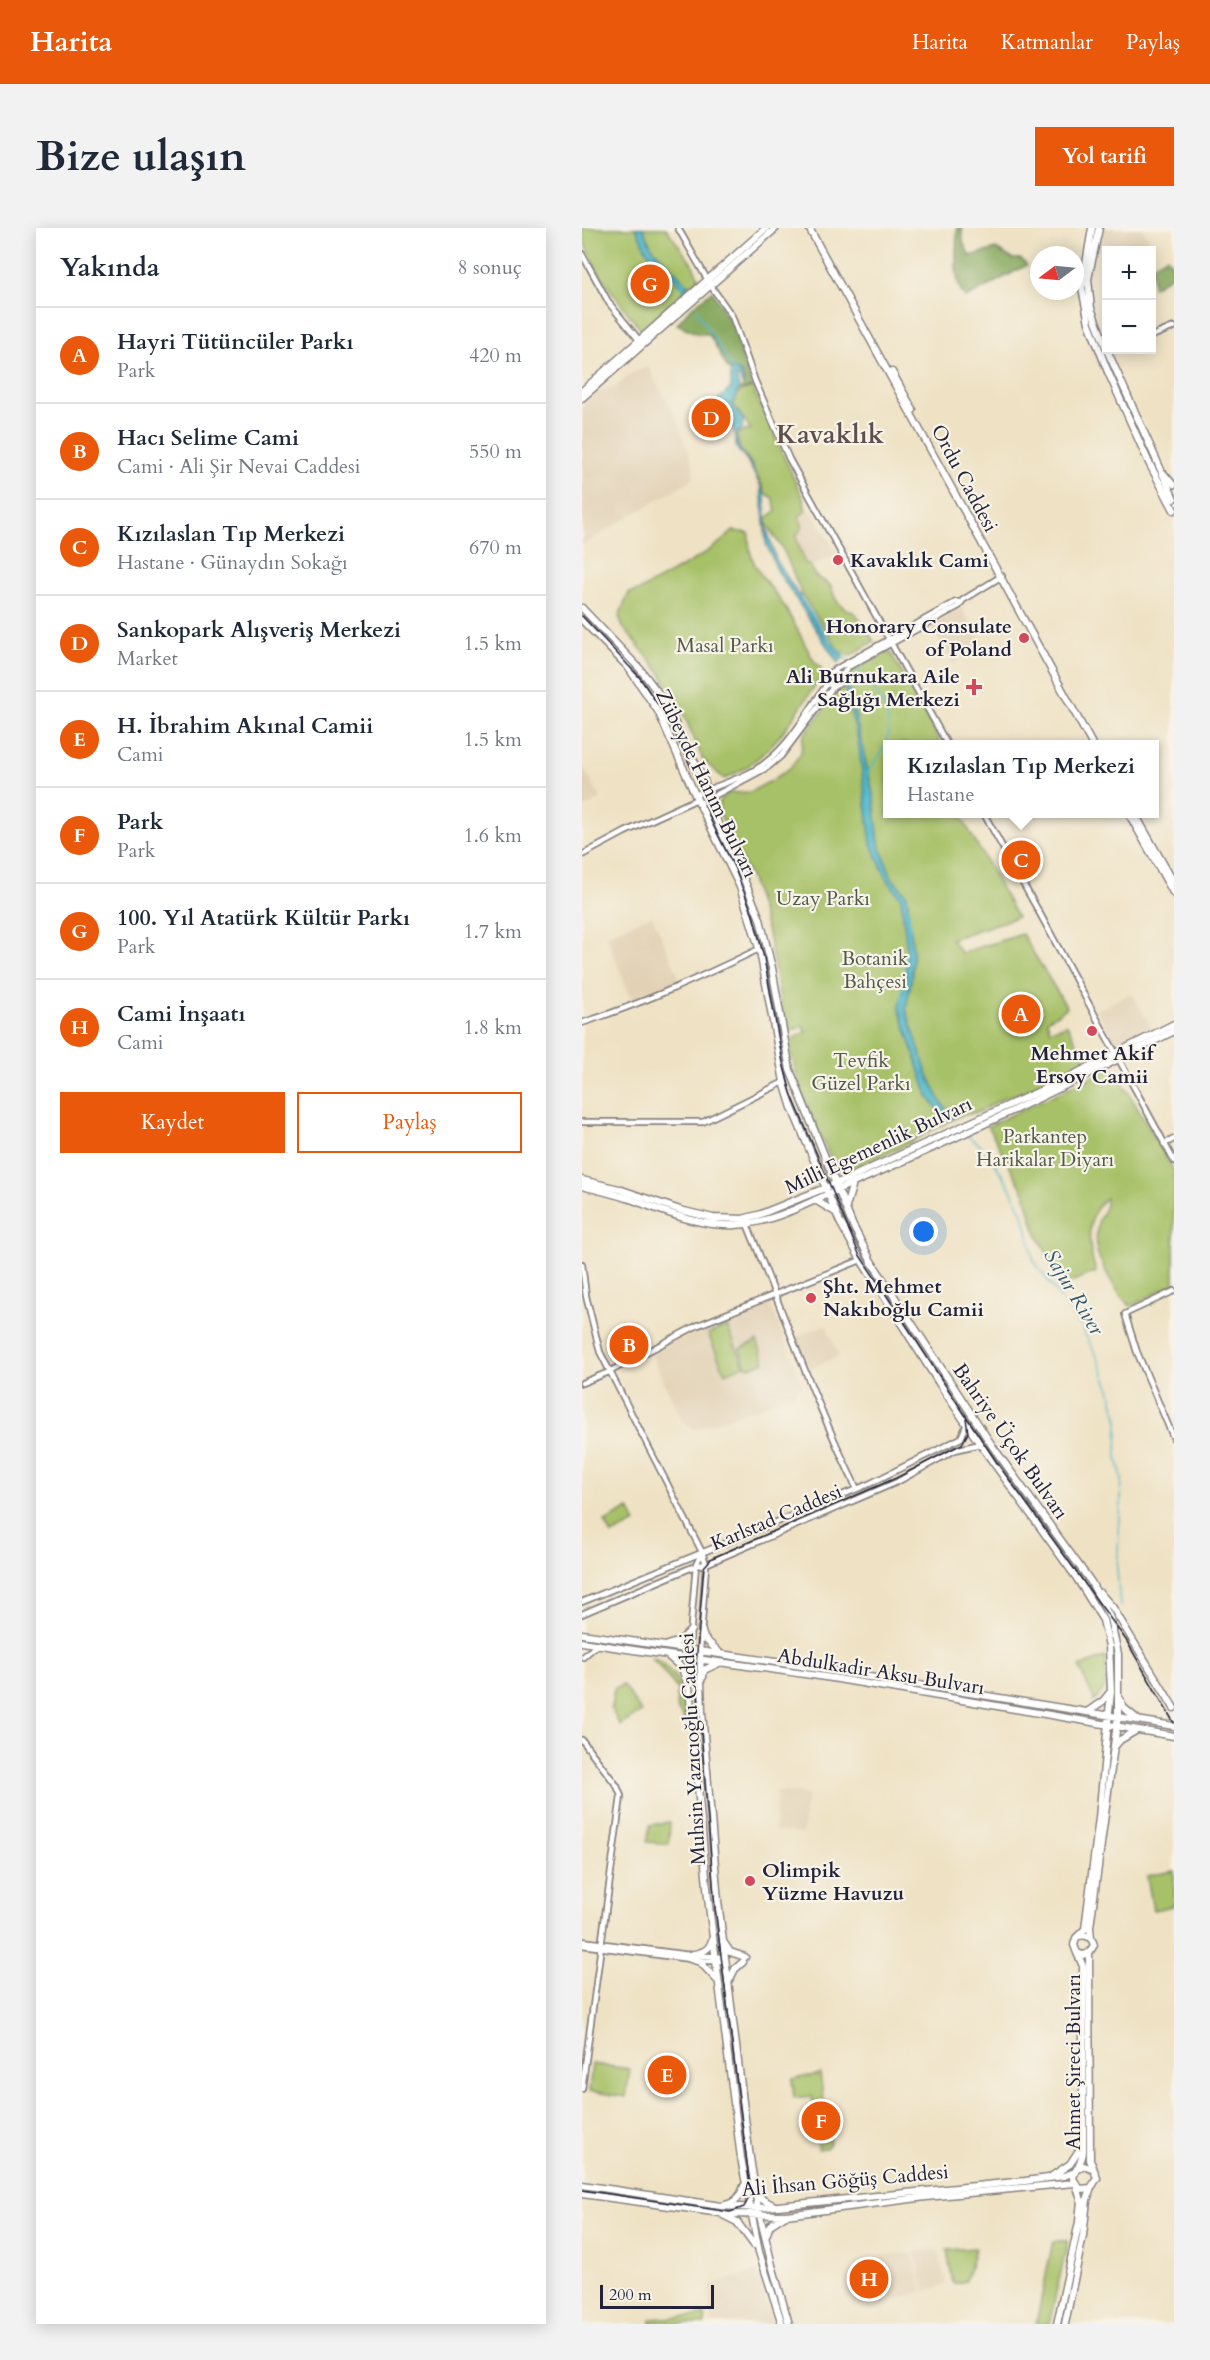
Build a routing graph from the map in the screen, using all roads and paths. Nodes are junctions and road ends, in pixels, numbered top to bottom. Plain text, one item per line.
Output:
1 (678, 228) edge
2 (766, 228) edge
3 (776, 228) edge
4 (1092, 228) edge
5 (1099, 228) edge
6 (810, 229) edge
7 (582, 254) edge
8 (708, 279) junction
9 (711, 286) junction
10 (1174, 327) edge
11 (1156, 334) edge
12 (1102, 336) edge
13 (639, 340) junction
14 (1110, 354) edge
15 (582, 391) edge
16 (582, 398) edge
17 (1160, 470) junction
18 (1174, 485) edge
19 (1174, 499) edge
20 (1174, 508) edge
21 (1001, 577) junction
22 (582, 608) edge
23 (582, 620) edge
24 (890, 641) junction
25 (833, 672) junction
26 (840, 678) junction
27 (827, 684) junction
28 (834, 687) junction
29 (945, 740) edge
30 (1090, 740) edge
31 (1095, 740) edge
32 (704, 780) junction
33 (716, 787) junction
34 (707, 790) junction
35 (719, 795) junction
36 (697, 800) junction
37 (710, 800) junction
38 (714, 813) junction
39 (987, 818) edge
40 (1132, 818) edge
41 (1138, 818) edge
42 (582, 855) edge
43 (1174, 883) edge
44 (1174, 894) edge
45 (759, 949) junction
46 (582, 1023) edge
47 (1174, 1024) edge
48 (1174, 1031) edge
49 (1117, 1057) junction
50 (783, 1082) junction
51 (582, 1122) edge
52 (1174, 1139) edge
53 (1164, 1144) junction
54 (1174, 1161) edge
55 (819, 1173) junction
56 (833, 1176) junction
57 (582, 1180) edge
58 (850, 1181) junction
59 (582, 1186) edge
60 (838, 1186) junction
61 (826, 1191) junction
62 (813, 1197) junction
63 (846, 1207) junction
64 (836, 1212) junction
65 (747, 1224) junction
66 (861, 1260) junction
67 (582, 1264) edge
68 (1174, 1291) edge
69 (775, 1296) junction
70 (609, 1372) junction
71 (582, 1383) edge
72 (967, 1424) junction
73 (1174, 1439) edge
74 (980, 1444) junction
75 (857, 1489) junction
76 (702, 1552) junction
77 (706, 1564) junction
78 (696, 1565) junction
79 (1091, 1582) junction
80 (582, 1602) edge
81 (582, 1614) edge
82 (701, 1628) junction
83 (691, 1630) junction
84 (582, 1634) edge
85 (582, 1642) edge
86 (598, 1644) junction
87 (689, 1649) junction
88 (660, 1650) junction
89 (700, 1650) junction
90 (724, 1654) junction
91 (582, 1656) edge
92 (689, 1657) junction
93 (699, 1658) junction
94 (582, 1662) edge
95 (722, 1662) junction
96 (689, 1687) junction
97 (702, 1689) junction
98 (1111, 1691) junction
99 (1118, 1695) junction
100 (1174, 1708) edge
101 (1086, 1713) junction
102 (1109, 1715) junction
103 (1118, 1716) junction
104 (1140, 1720) junction
105 (1107, 1726) junction
106 (1174, 1726) edge
107 (1116, 1727) junction
108 (1137, 1730) junction
109 (1174, 1736) edge
110 (583, 1740) edge
111 (1112, 1750) junction
112 (712, 1936) junction
113 (1079, 1936) junction
114 (1091, 1939) junction
115 (722, 1940) junction
116 (582, 1943) edge
117 (601, 1946) junction
118 (1077, 1953) junction
119 (1089, 1953) junction
120 (689, 1957) junction
121 (716, 1959) junction
122 (724, 1959) junction
123 (718, 1983) junction
124 (728, 1984) junction
125 (582, 2090) edge
126 (1083, 2143) junction
127 (1076, 2170) junction
128 (1094, 2170) junction
129 (1048, 2179) junction
130 (744, 2182) junction
131 (582, 2183) edge
132 (1076, 2185) junction
133 (754, 2188) junction
134 (1092, 2188) junction
135 (582, 2194) edge
136 (592, 2194) junction
137 (582, 2201) edge
138 (721, 2206) junction
139 (776, 2206) junction
140 (749, 2207) junction
141 (759, 2212) junction
142 (720, 2213) junction
143 (750, 2215) junction
144 (786, 2215) junction
145 (765, 2239) junction
146 (759, 2252) junction
147 (782, 2324) edge
148 (789, 2324) edge
149 (1057, 2324) edge
150 (1065, 2324) edge

1 - 8 street
2 - 8 main road
3 - 9 main road
4 - 20 main road
5 - 12 main road
6 - 21 main road, Ordu Caddesi
7 - 13 street
8 - 9 street
8 - 13 main road
9 - 16 main road
9 - 24 street
10 - 11 street
13 - 15 main road
14 - 17 main road
17 - 18 street
17 - 19 main road
21 - 24 street
21 - 30 main road, Ordu Caddesi
21 - 31 main road, Ordu Caddesi
22 - 32 main road, Zübeyde Hanım Bulvarı
23 - 36 main road, Zübeyde Hanım Bulvarı
24 - 25 street
24 - 26 street
24 - 29 street
25 - 26 street
25 - 27 street
26 - 28 street
27 - 28 street
27 - 33 street
28 - 35 street
32 - 33 street
32 - 34 main road, Zübeyde Hanım Bulvarı
33 - 34 street
34 - 36 street
34 - 37 main road, Zübeyde Hanım Bulvarı
35 - 37 street
35 - 38 street
36 - 37 street
36 - 42 street
36 - 45 main road, Zübeyde Hanım Bulvarı
37 - 38 main road, Zübeyde Hanım Bulvarı
38 - 56 main road, Zübeyde Hanım Bulvarı
39 - 49 street
40 - 44 main road
41 - 43 main road
45 - 46 street
45 - 50 main road, Zübeyde Hanım Bulvarı
47 - 49 main road, Milli Egemenlik Bulvarı
48 - 49 main road, Milli Egemenlik Bulvarı
49 - 53 street
49 - 58 main road, Milli Egemenlik Bulvarı
49 - 58 main road, Milli Egemenlik Bulvarı
50 - 51 street
50 - 55 main road, Zübeyde Hanım Bulvarı
52 - 53 street
53 - 54 street
55 - 61 main road, Zübeyde Hanım Bulvarı
55 - 62 main road
56 - 58 main road
56 - 60 main road, Zübeyde Hanım Bulvarı
57 - 62 main road, Milli Egemenlik Bulvarı
58 - 60 main road, Milli Egemenlik Bulvarı
58 - 63 main road
59 - 65 main road, Milli Egemenlik Bulvarı
60 - 61 main road, Milli Egemenlik Bulvarı
60 - 63 main road, Bahriye Üçok Bulvarı
61 - 62 main road, Milli Egemenlik Bulvarı
61 - 64 main road, Bahriye Üçok Bulvarı
62 - 64 main road
62 - 65 main road, Milli Egemenlik Bulvarı
63 - 79 main road, Bahriye Üçok Bulvarı
64 - 66 main road, Bahriye Üçok Bulvarı
65 - 69 street
66 - 69 street
66 - 72 main road, Bahriye Üçok Bulvarı
67 - 70 street
68 - 73 street
69 - 70 street
69 - 75 street
70 - 71 street
70 - 76 street
72 - 74 main road, Bahriye Üçok Bulvarı
72 - 75 street, Karlstad Caddesi
74 - 77 street, Karlstad Caddesi
74 - 98 main road, Bahriye Üçok Bulvarı
75 - 76 street, Karlstad Caddesi
76 - 77 street, Muhsin Yazıcıoğlu Caddesi
76 - 78 street, Muhsin Yazıcıoğlu Caddesi
76 - 80 street, Karlstad Caddesi
77 - 78 street, Karlstad Caddesi
77 - 82 street, Muhsin Yazıcıoğlu Caddesi
78 - 81 street, Karlstad Caddesi
78 - 83 street, Muhsin Yazıcıoğlu Caddesi
79 - 99 main road, Bahriye Üçok Bulvarı
79 - 100 main road
82 - 89 street, Muhsin Yazıcıoğlu Caddesi
82 - 90 main road
83 - 87 street, Muhsin Yazıcıoğlu Caddesi
83 - 88 main road
84 - 88 main road, Abdulkadir Aksu Bulvarı
85 - 86 main road, Abdulkadir Aksu Bulvarı
86 - 88 main road, Abdulkadir Aksu Bulvarı
86 - 91 street
87 - 88 main road, Abdulkadir Aksu Bulvarı
87 - 89 main road, Abdulkadir Aksu Bulvarı
87 - 92 main road, Muhsin Yazıcıoğlu Caddesi
88 - 92 main road, Abdulkadir Aksu Bulvarı
88 - 96 main road
89 - 90 main road, Abdulkadir Aksu Bulvarı
89 - 93 main road, Muhsin Yazıcıoğlu Caddesi
90 - 101 main road, Abdulkadir Aksu Bulvarı
91 - 94 street
92 - 93 main road, Abdulkadir Aksu Bulvarı
92 - 96 main road, Muhsin Yazıcıoğlu Caddesi
93 - 95 main road, Abdulkadir Aksu Bulvarı
93 - 97 main road, Muhsin Yazıcıoğlu Caddesi
95 - 97 main road
95 - 105 main road, Abdulkadir Aksu Bulvarı
96 - 112 main road, Muhsin Yazıcıoğlu Caddesi
97 - 115 main road, Muhsin Yazıcıoğlu Caddesi
98 - 101 main road
98 - 102 main road, Bahriye Üçok Bulvarı
99 - 103 main road, Bahriye Üçok Bulvarı
99 - 104 main road
101 - 102 main road, Abdulkadir Aksu Bulvarı
102 - 103 main road, Abdulkadir Aksu Bulvarı
102 - 105 main road, Bahriye Üçok Bulvarı
103 - 104 main road, Abdulkadir Aksu Bulvarı
103 - 107 main road, Bahriye Üçok Bulvarı
104 - 106 main road, Abdulkadir Aksu Bulvarı
105 - 107 main road, Abdulkadir Aksu Bulvarı
105 - 113 main road, Bahriye Üçok Bulvarı
107 - 108 main road, Abdulkadir Aksu Bulvarı
107 - 111 main road
108 - 109 main road, Abdulkadir Aksu Bulvarı
108 - 111 main road
110 - 117 street
111 - 114 main road
112 - 120 main road
112 - 121 main road, Muhsin Yazıcıoğlu Caddesi
113 - 114 main road
113 - 118 main road
114 - 119 main road
115 - 122 main road, Muhsin Yazıcıoğlu Caddesi
115 - 124 main road
116 - 117 street
117 - 120 street
117 - 125 street
118 - 119 main road
118 - 126 main road
119 - 128 main road, Ahmet Şireci Bulvarı
120 - 121 street
120 - 123 main road
121 - 122 street
121 - 123 main road, Muhsin Yazıcıoğlu Caddesi
122 - 124 main road, Muhsin Yazıcıoğlu Caddesi
123 - 130 main road, Muhsin Yazıcıoğlu Caddesi
124 - 133 main road, Muhsin Yazıcıoğlu Caddesi
126 - 127 main road
126 - 129 main road
127 - 128 main road
127 - 129 main road, Ali İhsan Göğüş Caddesi
127 - 132 main road
128 - 134 main road
129 - 139 main road, Ali İhsan Göğüş Caddesi
130 - 138 main road
130 - 140 main road, Muhsin Yazıcıoğlu Caddesi
131 - 138 main road, Ali İhsan Göğüş Caddesi
132 - 134 main road
132 - 144 main road, Ali İhsan Göğüş Caddesi
132 - 149 main road
133 - 139 main road
133 - 141 main road, Muhsin Yazıcıoğlu Caddesi
134 - 150 main road
135 - 136 main road, Ali İhsan Göğüş Caddesi
136 - 137 main road
136 - 142 main road, Ali İhsan Göğüş Caddesi
138 - 140 main road, Ali İhsan Göğüş Caddesi
139 - 141 main road, Ali İhsan Göğüş Caddesi
140 - 141 main road, Ali İhsan Göğüş Caddesi
140 - 143 main road, Muhsin Yazıcıoğlu Caddesi
141 - 143 main road, Ali İhsan Göğüş Caddesi
141 - 144 main road, Ali İhsan Göğüş Caddesi
141 - 145 main road, Muhsin Yazıcıoğlu Caddesi
142 - 143 main road, Ali İhsan Göğüş Caddesi
142 - 146 main road
143 - 146 main road, Muhsin Yazıcıoğlu Caddesi
144 - 145 main road
145 - 148 main road, Muhsin Yazıcıoğlu Caddesi
146 - 147 main road, Muhsin Yazıcıoğlu Caddesi

